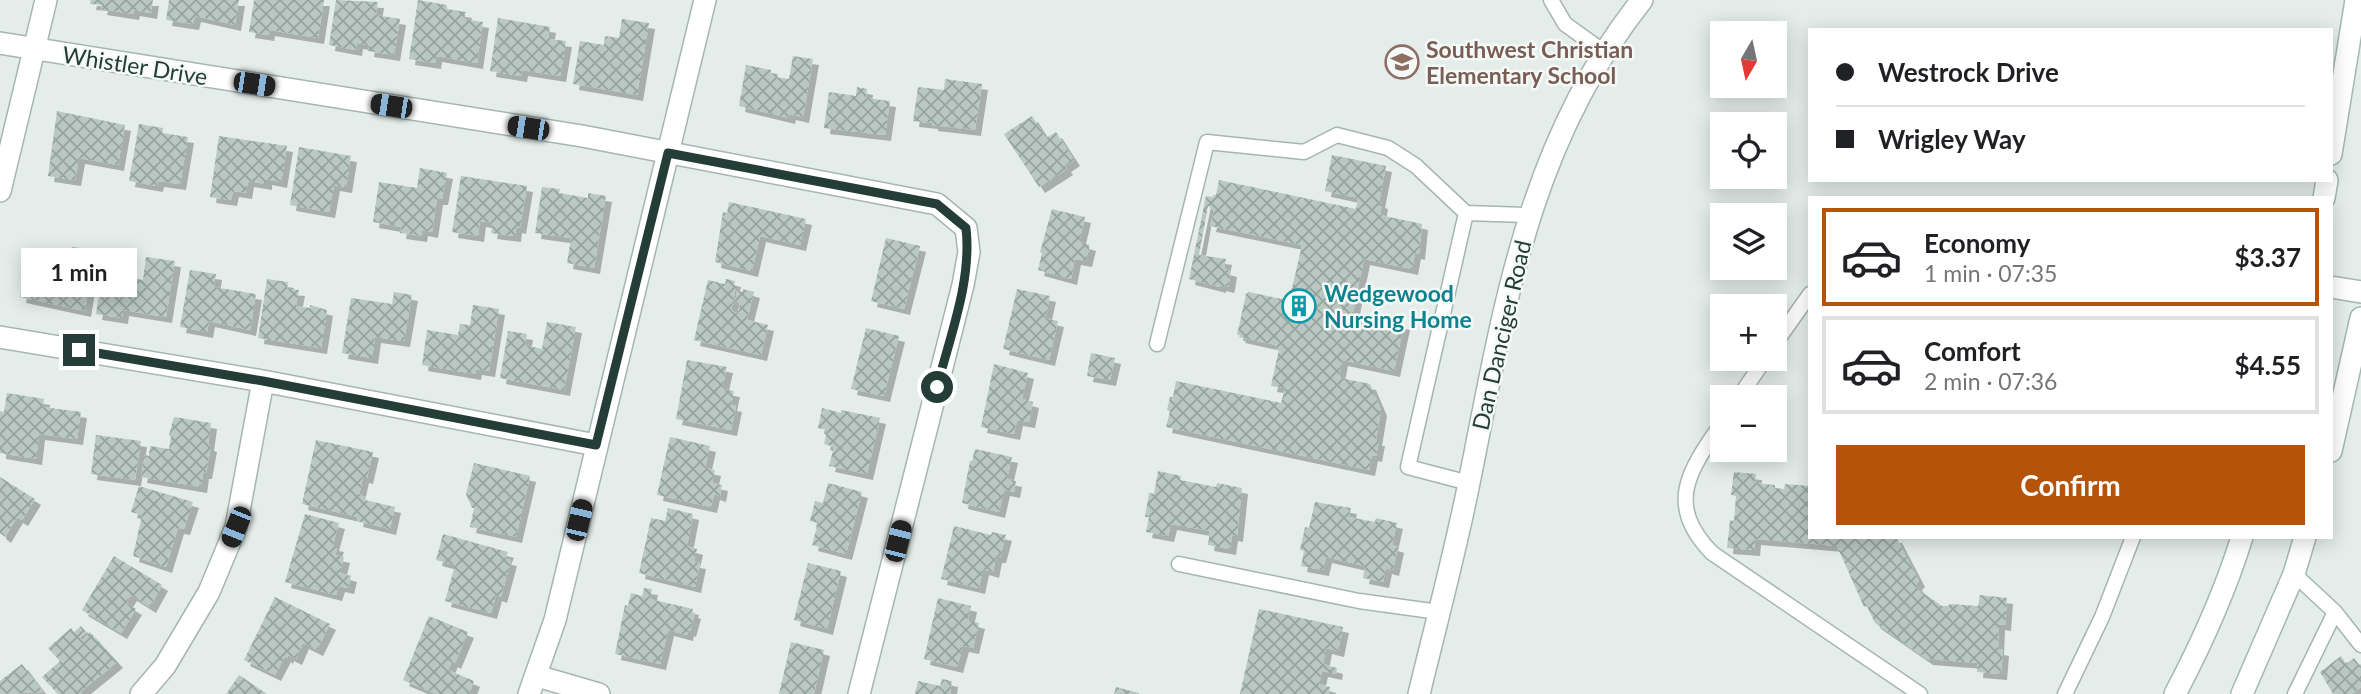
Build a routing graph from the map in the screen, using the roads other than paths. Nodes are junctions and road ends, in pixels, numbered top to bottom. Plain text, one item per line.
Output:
1 (46, 0) edge
2 (705, 0) edge
3 (1551, 0) edge
4 (1642, 0) edge
5 (2356, 0) edge
6 (0, 43) edge
7 (35, 49) junction
8 (1604, 52) junction
9 (2333, 142) edge
10 (668, 153) junction
11 (0, 191) edge
12 (1466, 213) junction
13 (1529, 215) junction
14 (2333, 287) edge
15 (2361, 292) edge
16 (1808, 297) edge
17 (2361, 318) edge
18 (1787, 327) edge
19 (0, 337) edge
20 (1157, 344) dead end
21 (263, 381) junction
22 (1710, 440) edge
23 (2333, 442) edge
24 (596, 445) junction
25 (1469, 483) junction
26 (2132, 539) edge
27 (2241, 539) edge
28 (2304, 539) edge
29 (1179, 564) dead end
30 (2294, 574) junction
31 (1439, 612) junction
32 (2334, 612) junction
33 (2361, 645) edge
34 (533, 685) edge
35 (141, 694) edge
36 (599, 694) edge
37 (859, 694) edge
38 (1419, 694) edge
39 (1920, 694) edge
40 (2065, 694) edge
41 (2175, 694) edge
42 (2242, 694) edge
43 (2295, 694) edge

1 - 7 street
2 - 10 street
3 - 8 lane
4 - 8 street, Dan Danciger Road
5 - 9 street
6 - 7 street, Whistler Drive
7 - 10 street, Whistler Drive
7 - 11 street
8 - 13 street, Dan Danciger Road
10 - 24 street
10 - 37 street, Whistler Drive
12 - 13 lane
12 - 20 lane
12 - 25 lane
13 - 25 street, Dan Danciger Road
14 - 15 street
16 - 18 lane
17 - 23 street
19 - 21 street
21 - 24 street
21 - 35 street
22 - 39 lane
24 - 34 street
25 - 31 street, Dan Danciger Road
26 - 40 lane
27 - 41 street
28 - 30 street
29 - 31 lane
30 - 32 lane
30 - 42 street
31 - 38 street, Dan Danciger Road
32 - 33 lane
32 - 43 lane
34 - 36 street

